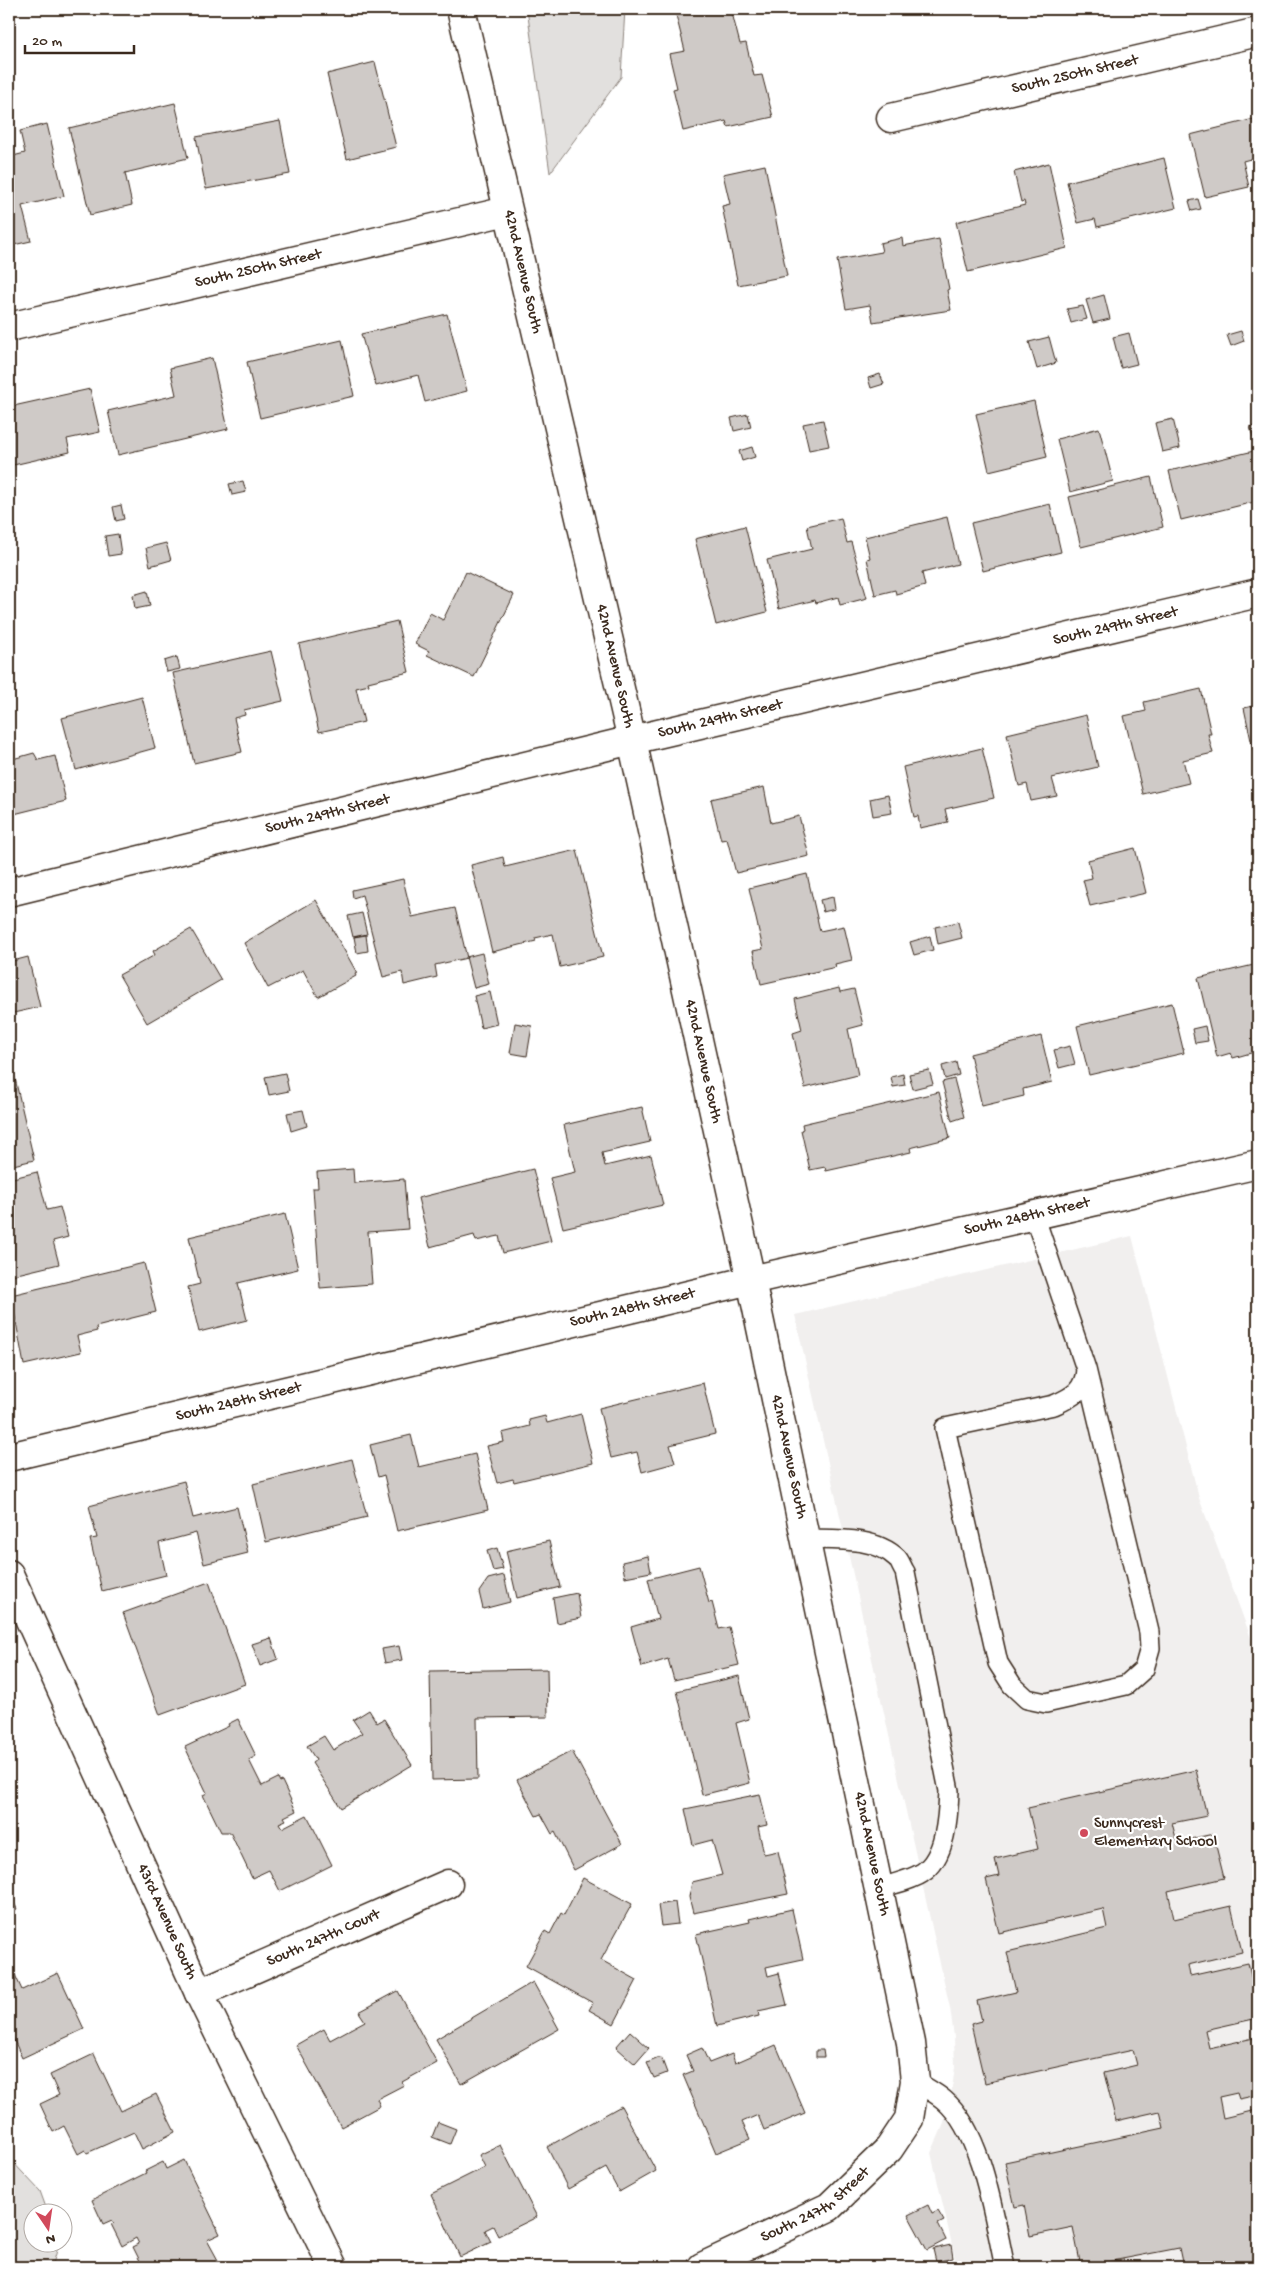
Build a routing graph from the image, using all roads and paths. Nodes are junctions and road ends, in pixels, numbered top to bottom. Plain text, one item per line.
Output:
1 (461, 9) edge
2 (1258, 32) edge
3 (891, 118) dead end
4 (507, 211) junction
5 (9, 326) edge
6 (1258, 593) edge
7 (632, 740) junction
8 (9, 892) edge
9 (1258, 1164) edge
10 (1034, 1216) junction
11 (751, 1280) junction
12 (1086, 1368) junction
13 (9, 1457) edge
14 (806, 1538) junction
15 (9, 1574) edge
16 (448, 1884) dead end
17 (878, 1889) junction
18 (199, 1993) junction
19 (915, 2081) junction
20 (909, 2119) joint
21 (333, 2267) edge
22 (702, 2267) edge
23 (1005, 2267) edge

1 - 4 street, 42nd Avenue South
2 - 3 street, South 250th Street
4 - 5 street, South 250th Street
4 - 7 street, 42nd Avenue South
6 - 7 street, South 249th Street
7 - 8 street, South 249th Street
7 - 11 street, 42nd Avenue South
9 - 10 street, South 248th Street
10 - 11 street, South 248th Street
10 - 12 lane
11 - 13 street, South 248th Street
11 - 14 street, 42nd Avenue South
12 - 12 lane
14 - 17 street, 42nd Avenue South
14 - 17 lane
15 - 18 street, 43rd Avenue South
16 - 18 street, South 247th Court
17 - 19 street, 42nd Avenue South
18 - 21 street, 43rd Avenue South
19 - 20 street, 42nd Avenue South
19 - 23 lane
20 - 22 street, South 247th Street

